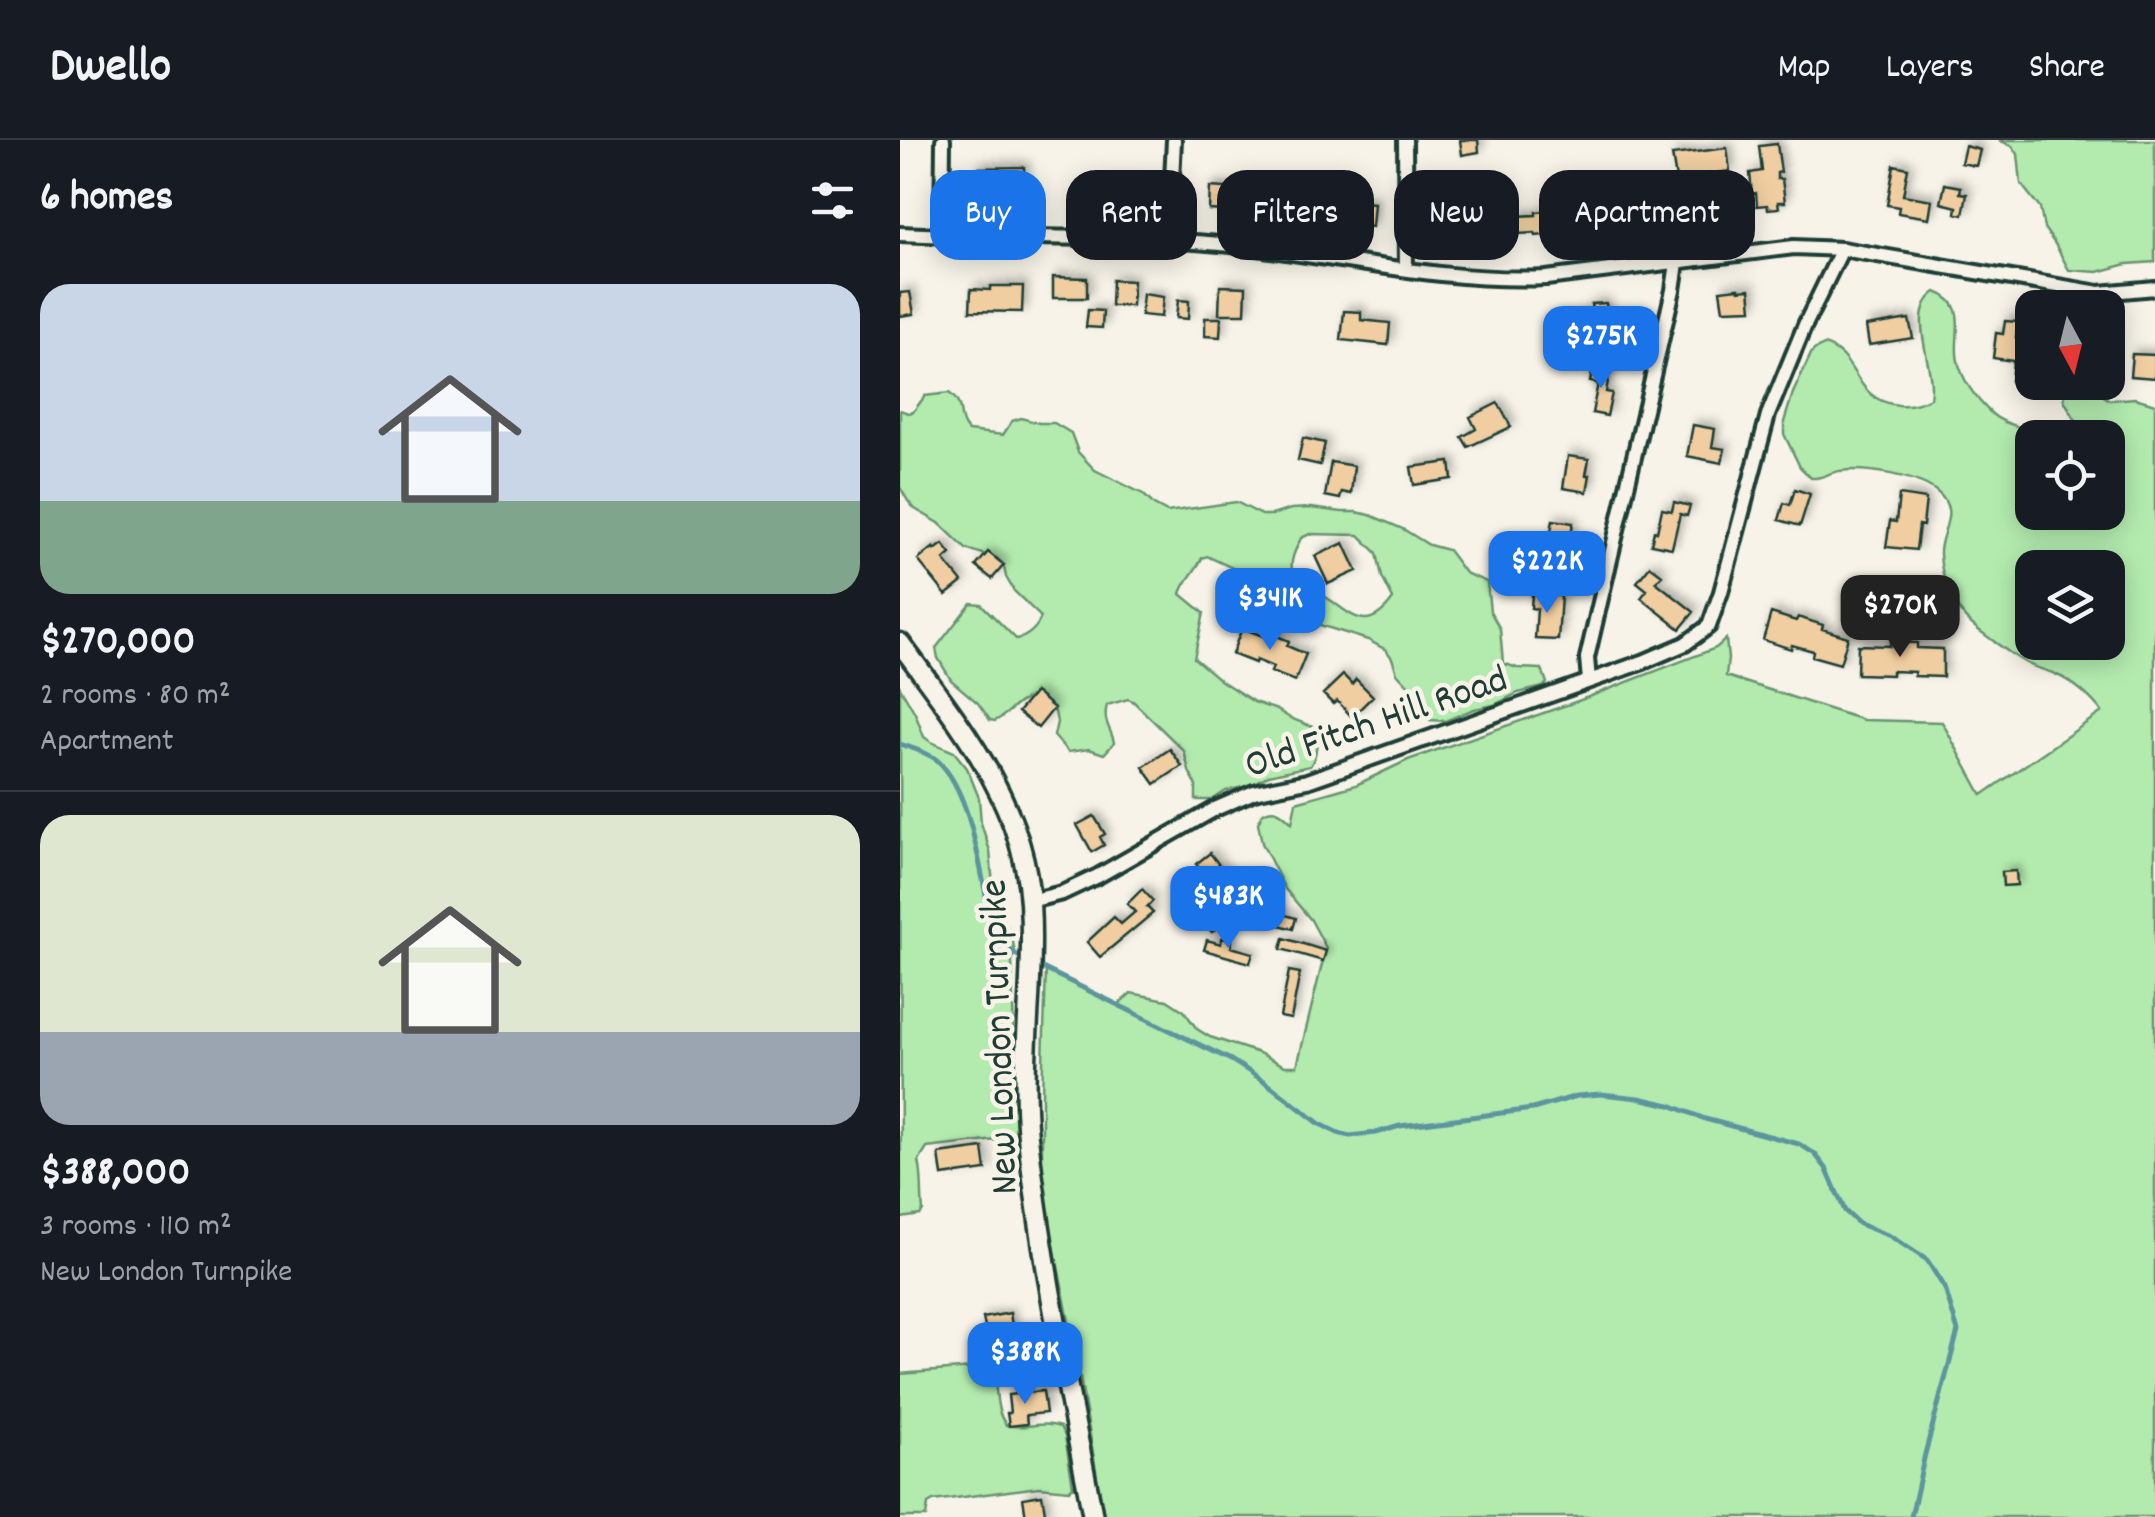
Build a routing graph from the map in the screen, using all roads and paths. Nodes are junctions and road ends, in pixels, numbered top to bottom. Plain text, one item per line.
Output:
1 (943, 140) edge
2 (1174, 140) edge
3 (1406, 140) edge
4 (943, 170) edge
5 (1173, 170) edge
6 (900, 234) edge
7 (930, 235) edge
8 (1197, 242) edge
9 (1842, 249) junction
10 (1677, 263) junction
11 (1406, 269) junction
12 (2155, 288) edge
13 (900, 643) edge
14 (1589, 681) junction
15 (1030, 901) junction
16 (1061, 1346) junction
17 (984, 1356) dead end
18 (1093, 1517) edge

1 - 4 street
2 - 5 street
3 - 11 street
6 - 7 street
8 - 11 street
9 - 10 street
9 - 12 street
9 - 14 street, Old Fitch Hill Road
10 - 11 street
10 - 14 street
13 - 15 main road, New London Turnpike
14 - 15 street, Old Fitch Hill Road
15 - 16 main road, New London Turnpike
16 - 17 street
16 - 18 main road, New London Turnpike

